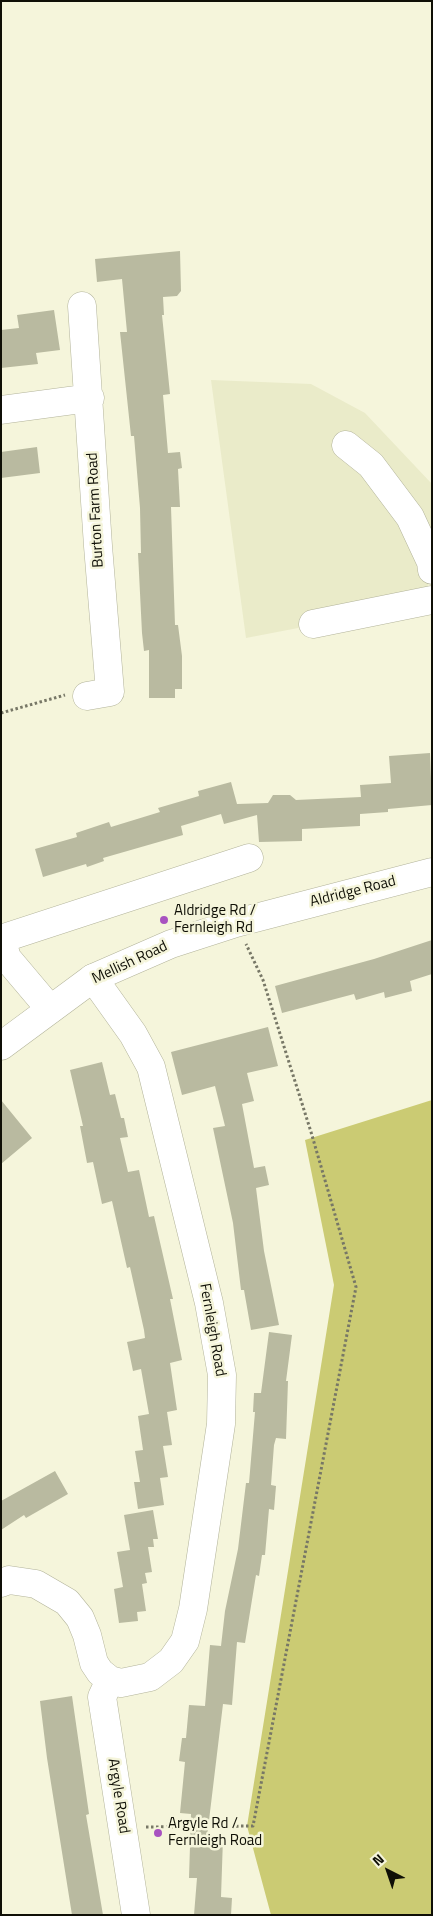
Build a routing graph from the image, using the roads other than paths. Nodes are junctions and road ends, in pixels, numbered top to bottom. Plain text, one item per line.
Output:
1 (84, 306) dead end
2 (90, 398) junction
3 (1, 410) edge
4 (346, 445) dead end
5 (432, 570) edge
6 (432, 600) edge
7 (313, 624) dead end
8 (87, 696) road end
9 (249, 858) dead end
10 (432, 872) edge
11 (274, 912) joint
12 (3, 949) edge
13 (93, 978) junction
14 (50, 1009) junction
15 (1, 1046) edge
16 (1, 1583) edge
17 (110, 1680) junction
18 (136, 1915) edge

1 - 2 street, Burton Farm Road
2 - 3 street
2 - 8 street, Burton Farm Road
4 - 5 street
6 - 7 street
9 - 12 street
10 - 11 street, Aldridge Road
11 - 13 street, Mellish Road
12 - 14 street
13 - 14 street, Mellish Road
13 - 17 street, Fernleigh Road
14 - 15 street, Mellish Road
16 - 17 street
17 - 18 street, Argyle Road

